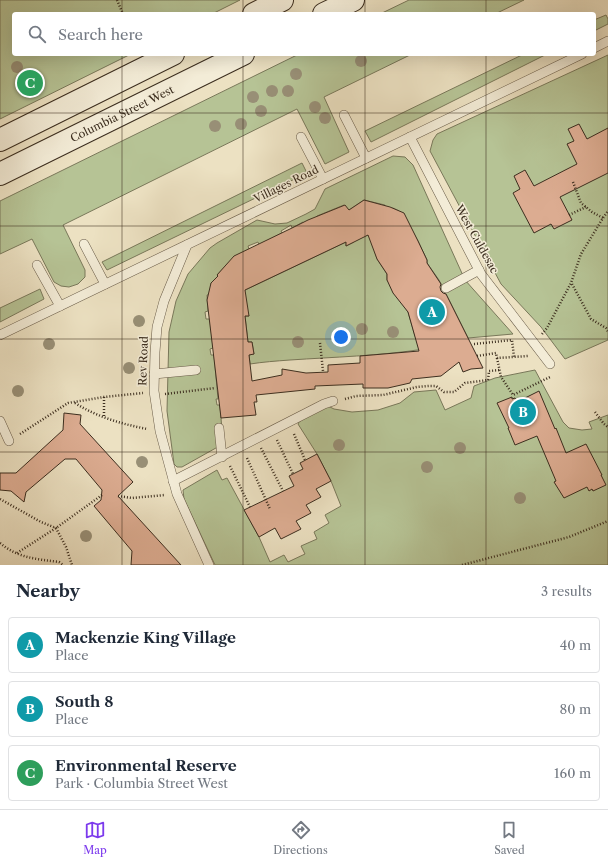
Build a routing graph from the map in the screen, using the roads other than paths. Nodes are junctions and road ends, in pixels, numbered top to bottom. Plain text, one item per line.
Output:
1 (282, 0) edge
2 (353, 0) edge
3 (258, 12) edge
4 (328, 12) edge
5 (608, 41) edge
6 (596, 47) edge
7 (169, 56) edge
8 (239, 56) edge
9 (578, 56) edge
10 (344, 115) dead end
11 (301, 137) dead end
12 (410, 137) junction
13 (0, 140) edge
14 (366, 158) junction
15 (0, 174) edge
16 (324, 179) junction
17 (84, 244) dead end
18 (187, 245) junction
19 (37, 265) dead end
20 (479, 270) junction
21 (105, 284) junction
22 (446, 288) dead end
23 (60, 306) junction
24 (0, 335) edge
25 (550, 364) dead end
26 (196, 370) dead end
27 (154, 374) junction
28 (333, 401) road end
29 (0, 421) edge
30 (219, 428) dead end
31 (9, 441) road end
32 (223, 456) junction
33 (174, 481) junction
34 (209, 565) edge

1 - 3 main road
2 - 4 main road
5 - 6 lane
7 - 13 main road
8 - 15 main road, Columbia Street West
9 - 12 lane, Villages Road
10 - 14 lane
11 - 16 lane
12 - 14 lane, Villages Road
12 - 20 lane, West Culdesac
14 - 16 lane, Villages Road
16 - 18 lane, Villages Road
17 - 21 lane
18 - 21 lane, Villages Road
18 - 27 lane, Rev Road
19 - 23 lane
20 - 22 lane
20 - 25 lane, West Culdesac
21 - 23 lane, Villages Road
23 - 24 lane, Villages Road
26 - 27 lane
27 - 33 lane, Rev Road
28 - 32 lane
29 - 31 lane
30 - 32 lane
32 - 33 lane
33 - 34 lane, Rev Road

